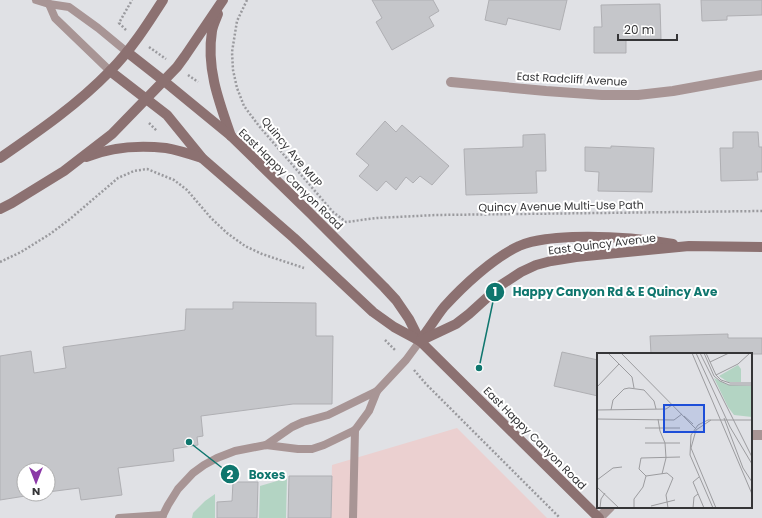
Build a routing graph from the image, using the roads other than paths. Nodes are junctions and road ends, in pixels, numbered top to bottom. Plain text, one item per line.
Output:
1 (36, 0) edge
2 (163, 0) edge
3 (223, 0) edge
4 (49, 4) junction
5 (127, 52) junction
6 (110, 71) junction
7 (762, 75) edge
8 (164, 81) junction
9 (451, 82) dead end
10 (146, 100) junction
11 (231, 136) junction
12 (0, 158) edge
13 (202, 158) junction
14 (77, 161) junction
15 (0, 209) edge
16 (689, 246) junction
17 (762, 247) edge
18 (420, 341) junction
19 (377, 392) junction
20 (355, 430) junction
21 (762, 434) edge
22 (752, 435) edge
23 (266, 445) junction
24 (609, 508) edge
25 (162, 517) edge
26 (119, 518) edge
27 (353, 518) edge
28 (599, 518) edge

1 - 4 lane
2 - 5 street
3 - 8 street
3 - 11 street
4 - 5 lane
4 - 6 lane
5 - 6 street
5 - 8 street, East Happy Canyon Road
6 - 10 street, East Happy Canyon Road
6 - 12 street
7 - 9 street, East Radcliff Avenue
8 - 10 street
8 - 11 street, East Happy Canyon Road
10 - 13 street, East Happy Canyon Road
10 - 14 street
11 - 18 street, East Happy Canyon Road
13 - 14 street
13 - 18 street, East Happy Canyon Road
14 - 15 street
16 - 17 street, East Quincy Avenue
16 - 18 street, East Quincy Avenue
16 - 18 street, East Quincy Avenue
18 - 19 lane
18 - 28 street, East Happy Canyon Road
19 - 20 lane
19 - 23 lane
20 - 23 lane
20 - 27 lane
21 - 22 street
23 - 25 lane
24 - 28 street
25 - 26 lane

